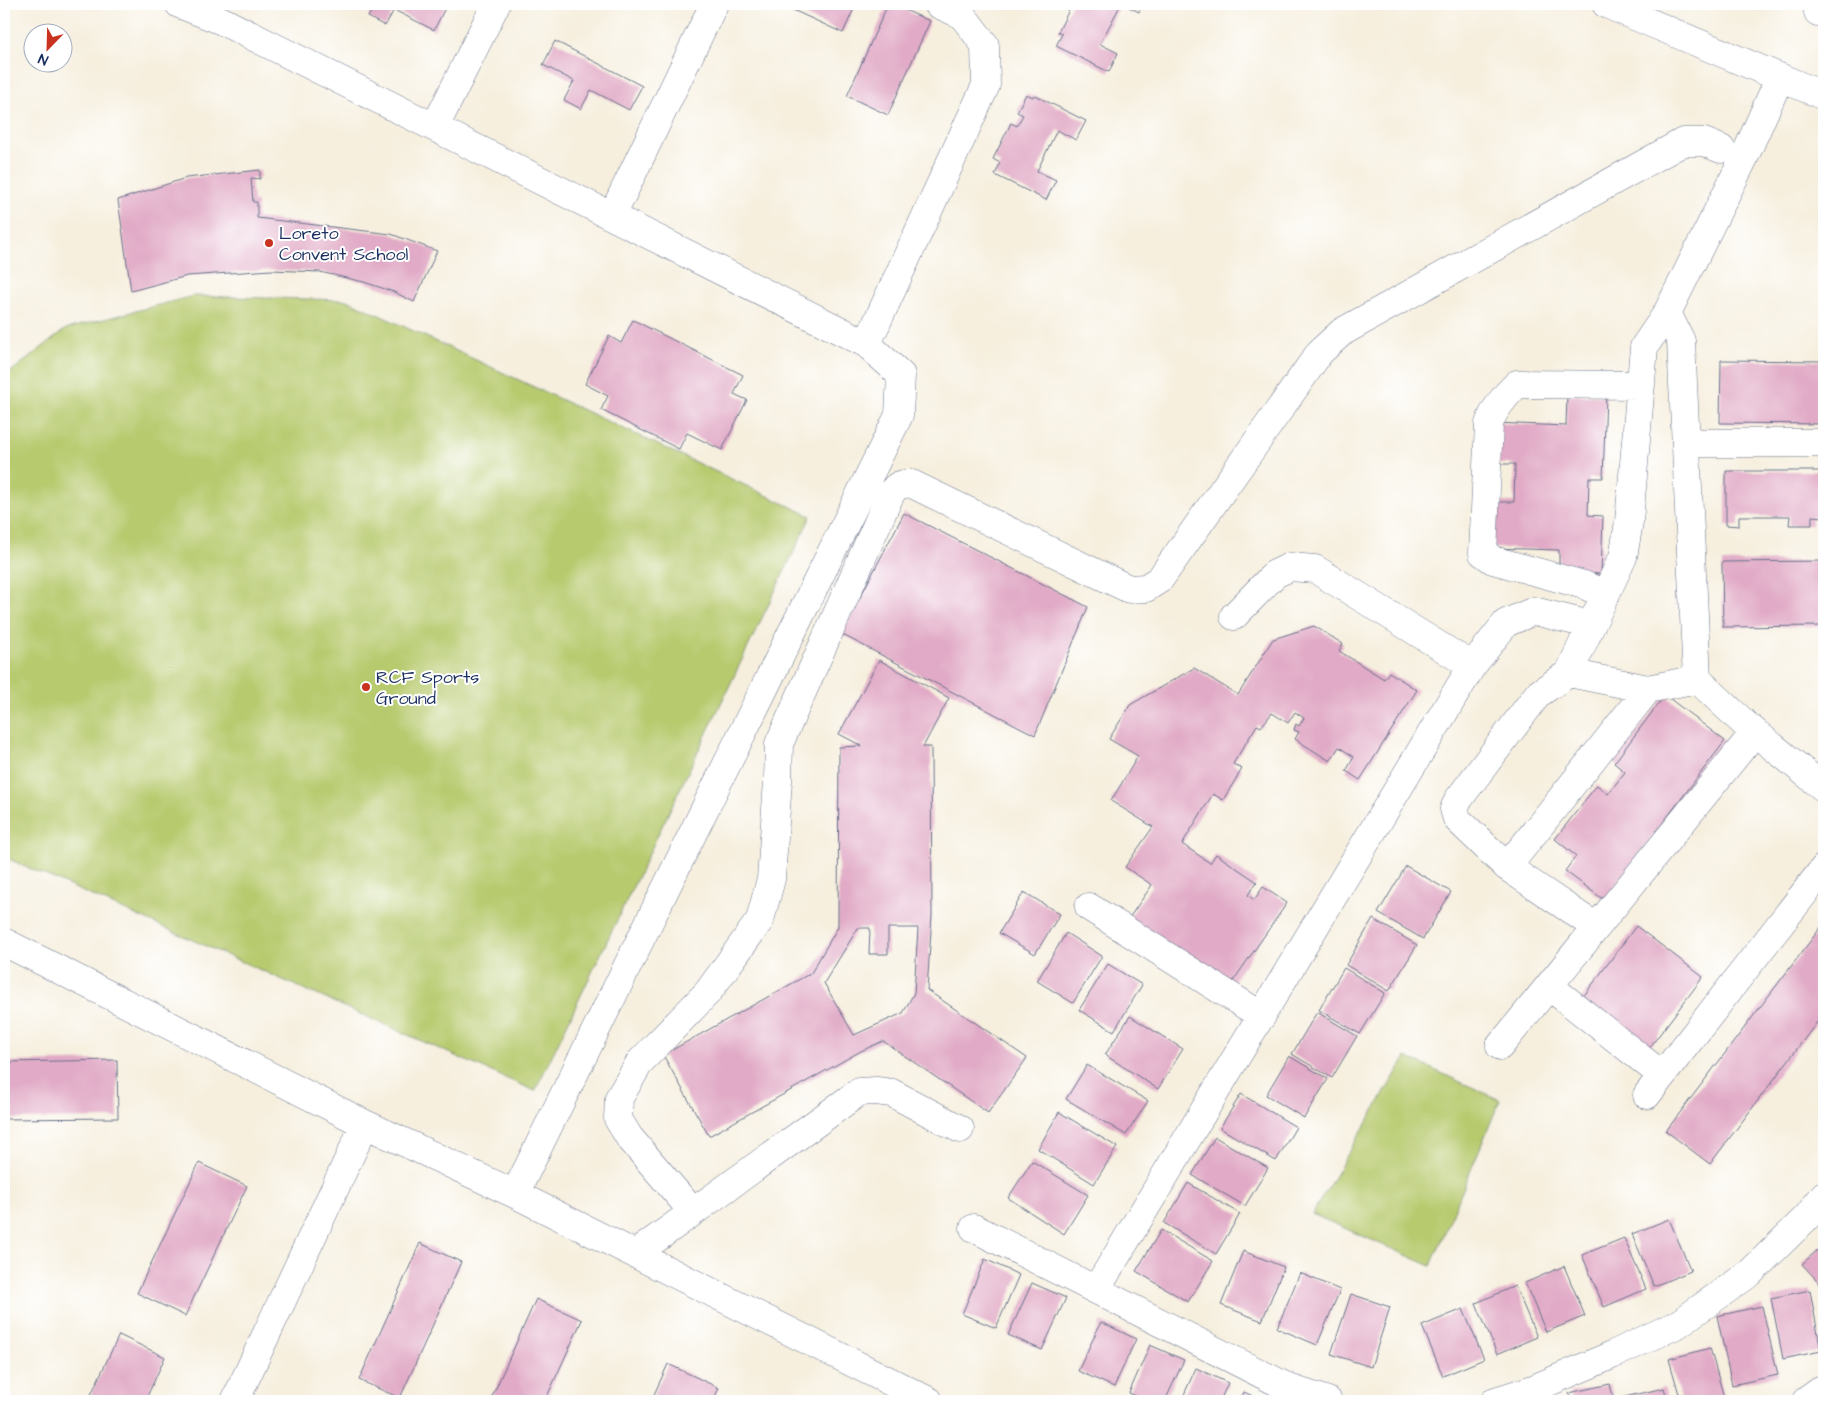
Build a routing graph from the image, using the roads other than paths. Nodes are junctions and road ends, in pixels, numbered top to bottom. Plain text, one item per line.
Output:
1 (179, 4) edge
2 (496, 4) edge
3 (714, 4) edge
4 (938, 4) edge
5 (1606, 4) edge
6 (224, 12) edge
7 (1780, 77) junction
8 (1824, 96) edge
9 (435, 128) junction
10 (1721, 149) dead end
11 (612, 216) junction
12 (1667, 313) junction
13 (867, 344) junction
14 (1641, 385) junction
15 (1687, 443) junction
16 (1824, 443) edge
17 (1606, 595) junction
18 (1234, 616) dead end
19 (1591, 624) junction
20 (1472, 666) junction
21 (1569, 672) junction
22 (1697, 678) junction
23 (1648, 689) junction
24 (1755, 732) junction
25 (1824, 788) edge
26 (1507, 867) junction
27 (1824, 868) edge
28 (1089, 907) dead end
29 (1596, 927) junction
30 (4, 942) edge
31 (1549, 986) junction
32 (1262, 1016) junction
33 (1500, 1046) dead end
34 (365, 1124) junction
35 (960, 1129) dead end
36 (515, 1194) junction
37 (1824, 1195) edge
38 (693, 1212) junction
39 (974, 1228) dead end
40 (635, 1254) junction
41 (1096, 1290) junction
42 (1824, 1388) edge
43 (235, 1401) edge
44 (928, 1401) edge
45 (1328, 1401) edge
46 (1495, 1401) edge
47 (1806, 1401) edge

1 - 6 street
2 - 9 street
3 - 11 street
4 - 13 street
5 - 7 street
6 - 9 street
7 - 8 street
7 - 12 street
9 - 11 street
10 - 38 street
11 - 13 street
12 - 14 street
12 - 15 street
13 - 36 street
14 - 17 street
14 - 17 street
15 - 16 street
15 - 22 street
17 - 19 street
18 - 20 street
19 - 20 street
19 - 21 street
20 - 32 street
21 - 23 street
21 - 26 street
22 - 23 street
22 - 24 street
23 - 26 street
24 - 25 street
24 - 29 street
26 - 29 street
27 - 31 street
28 - 32 street
29 - 31 street
30 - 34 street
31 - 33 street
32 - 41 street
34 - 36 street
34 - 43 street
35 - 38 street
36 - 40 street
37 - 46 street
38 - 40 street
39 - 41 street
40 - 44 street
41 - 45 street
42 - 47 street

